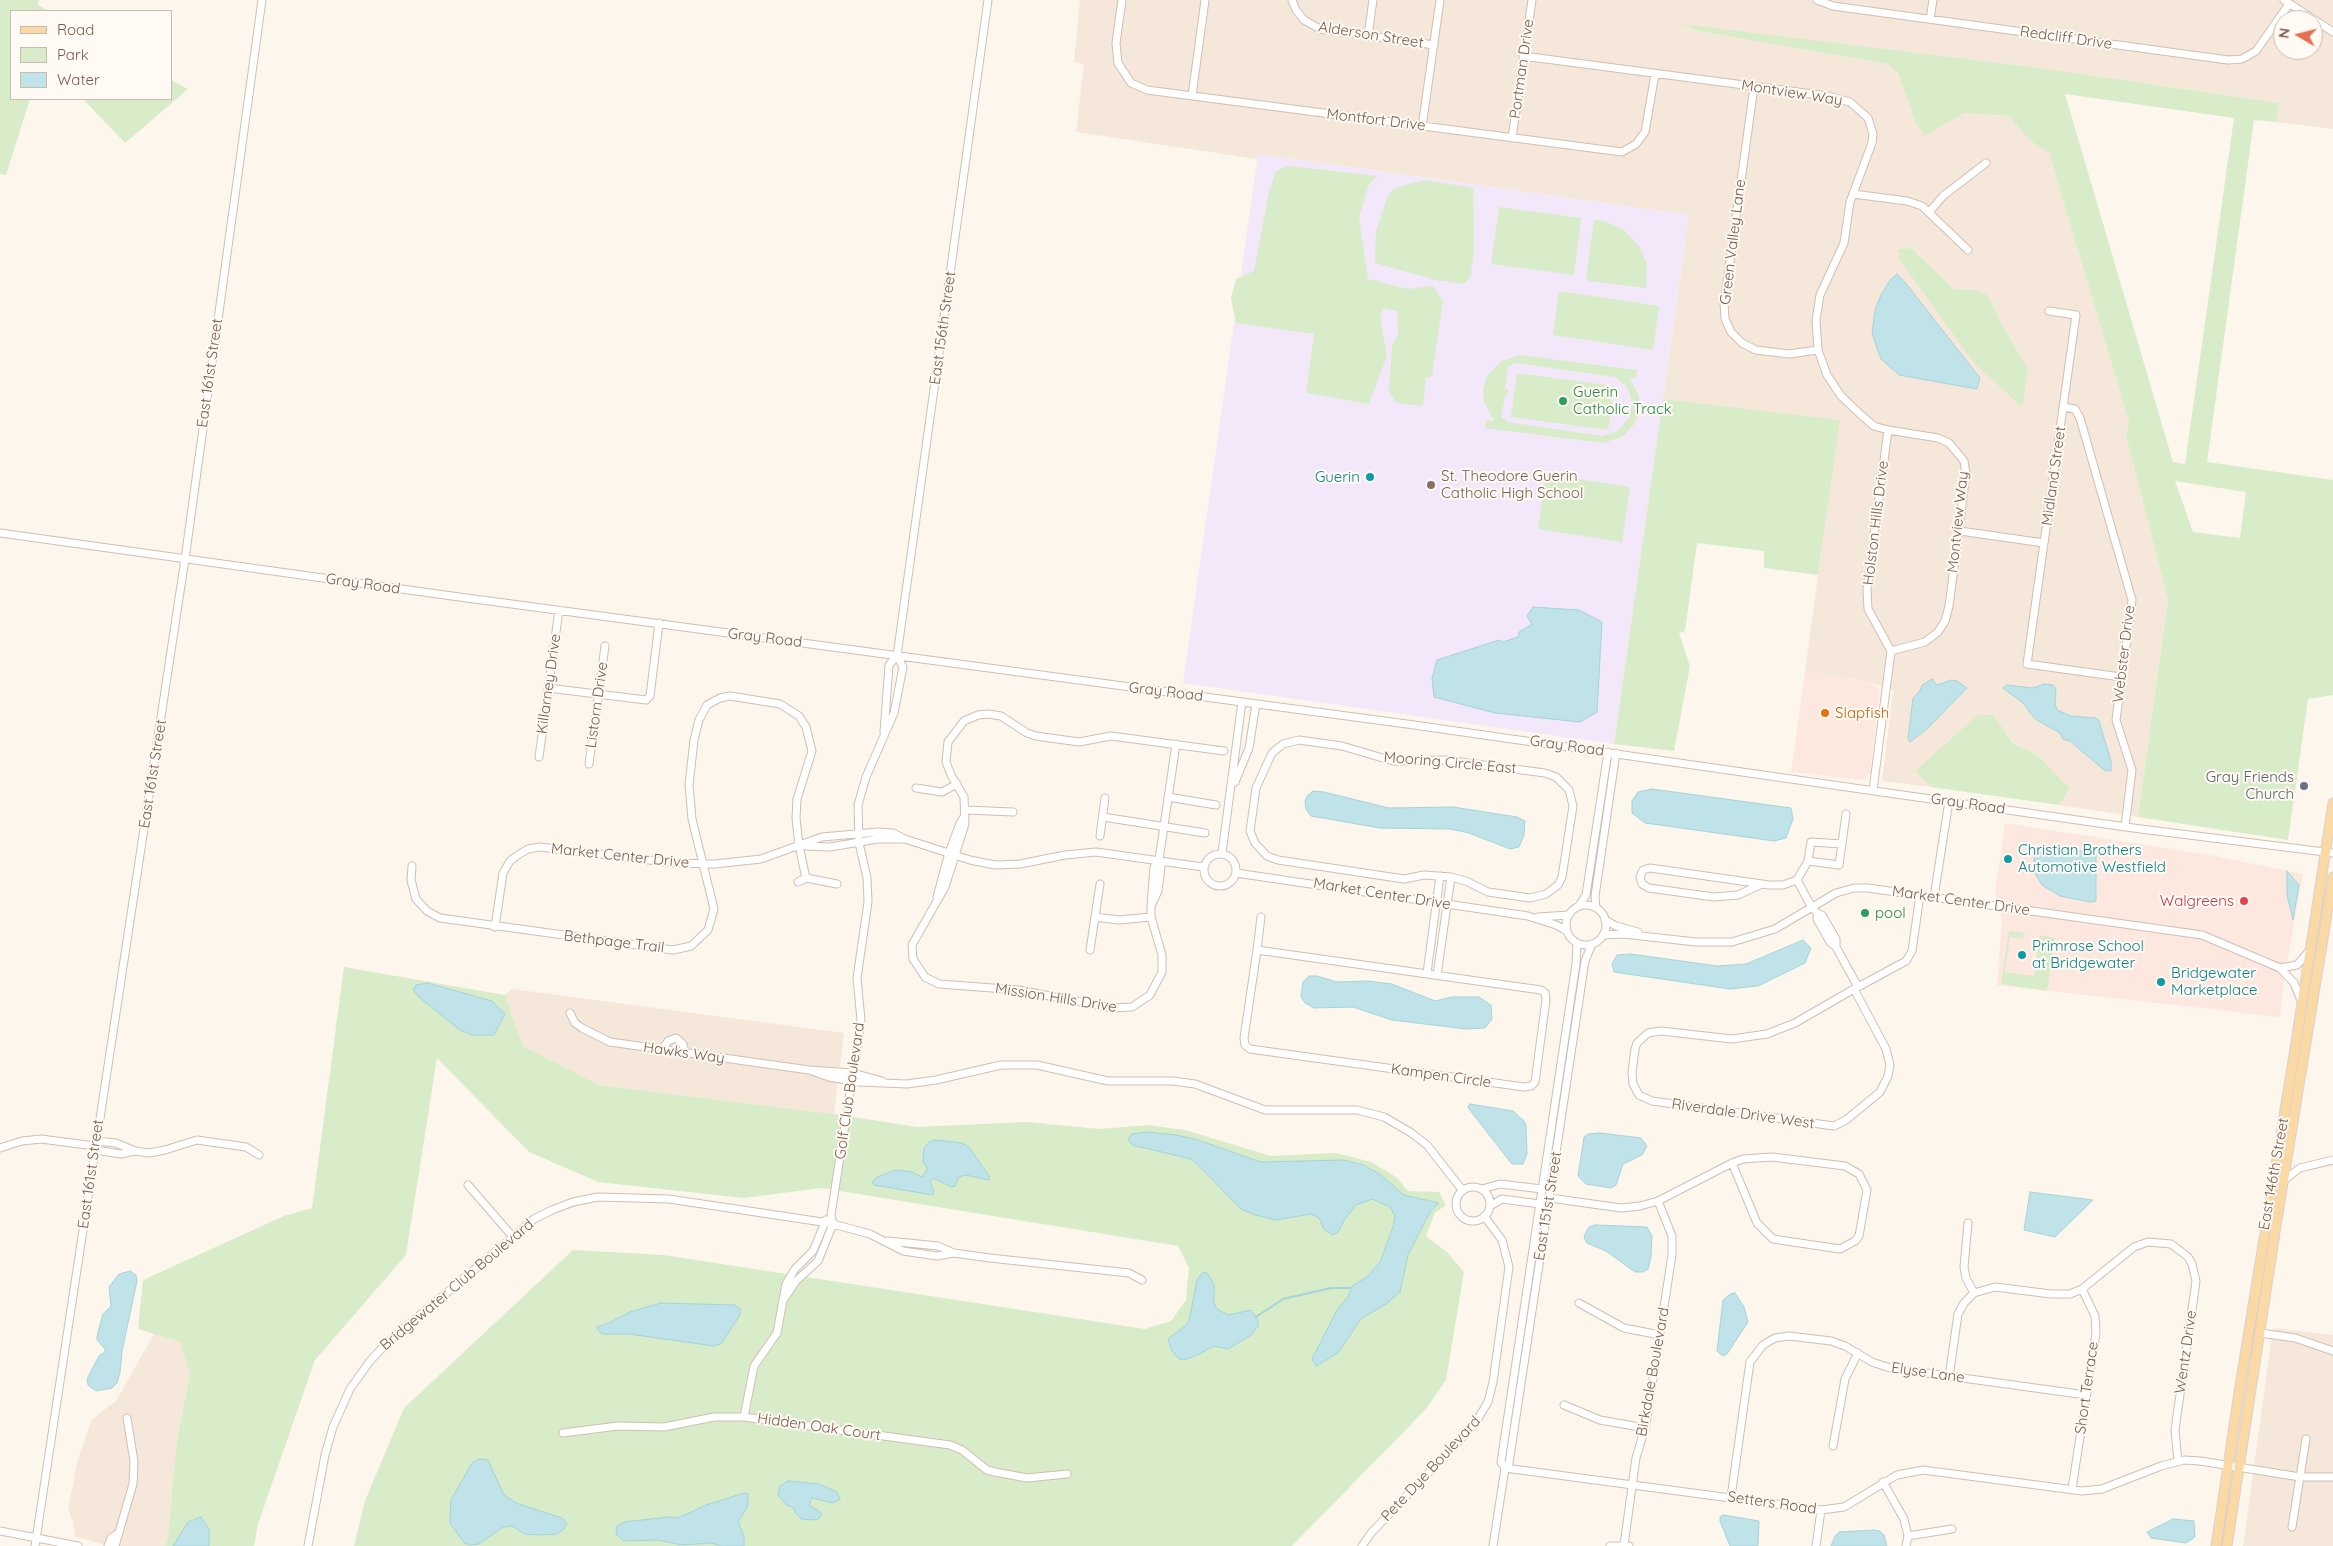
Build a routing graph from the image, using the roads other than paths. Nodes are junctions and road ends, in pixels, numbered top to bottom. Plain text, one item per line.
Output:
1 (262, 0) edge
2 (988, 0) edge
3 (1122, 0) edge
4 (1205, 0) edge
5 (1292, 0) edge
6 (1373, 0) edge
7 (1440, 0) edge
8 (1532, 0) edge
9 (1817, 0) edge
10 (1933, 0) edge
11 (2287, 2) edge
12 (1930, 19) junction
13 (2333, 32) edge
14 (1368, 36) junction
15 (1434, 45) junction
16 (1523, 56) junction
17 (1655, 74) junction
18 (1754, 87) junction
19 (1192, 96) junction
20 (1422, 127) junction
21 (1512, 138) junction
22 (1986, 163) dead end
23 (1853, 194) junction
24 (1930, 211) junction
25 (1968, 250) dead end
26 (2049, 311) dead end
27 (1818, 350) junction
28 (2063, 407) junction
29 (1888, 430) junction
30 (1960, 531) junction
31 (0, 533) edge
32 (2044, 542) junction
33 (185, 559) junction
34 (559, 610) junction
35 (659, 623) junction
36 (605, 646) dead end
37 (1891, 651) junction
38 (897, 656) junction
39 (2121, 677) junction
40 (548, 688) junction
41 (599, 694) junction
42 (1242, 702) junction
43 (1256, 704) junction
44 (884, 733) junction
45 (1176, 744) junction
46 (1224, 751) dead end
47 (1612, 752) junction
48 (539, 757) dead end
49 (589, 764) dead end
50 (957, 784) junction
51 (1232, 787) junction
52 (916, 788) dead end
53 (1873, 790) junction
54 (1168, 797) junction
55 (1105, 798) dead end
56 (1948, 801) junction
57 (2333, 803) edge
58 (1216, 804) dead end
59 (1013, 812) dead end
60 (965, 814) junction
61 (1846, 814) dead end
62 (1103, 817) junction
63 (1163, 826) junction
64 (2125, 826) junction
65 (1205, 833) dead end
66 (858, 834) junction
67 (834, 835) junction
68 (1100, 836) dead end
69 (905, 839) junction
70 (859, 843) junction
71 (1842, 844) junction
72 (799, 846) junction
73 (835, 847) junction
74 (1222, 853) junction
75 (2330, 853) edge
76 (952, 854) junction
77 (1159, 860) junction
78 (1808, 861) junction
79 (703, 864) junction
80 (412, 866) dead end
81 (1203, 868) junction
82 (1236, 873) junction
83 (1440, 876) junction
84 (1451, 877) junction
85 (2333, 877) edge
86 (806, 878) junction
87 (1797, 880) junction
88 (798, 882) dead end
89 (837, 884) dead end
90 (1100, 884) dead end
91 (1762, 884) junction
92 (1920, 895) junction
93 (1934, 897) junction
94 (1436, 903) junction
95 (1447, 904) junction
96 (1579, 906) junction
97 (1811, 906) junction
98 (1596, 908) junction
99 (1569, 914) junction
100 (1528, 916) junction
101 (1095, 917) junction
102 (1151, 917) junction
103 (1261, 917) dead end
104 (1605, 920) junction
105 (495, 927) junction
106 (1566, 931) junction
107 (1603, 935) junction
108 (1646, 935) junction
109 (1577, 943) junction
110 (1592, 944) junction
111 (1090, 950) dead end
112 (1256, 950) junction
113 (2310, 950) junction
114 (2280, 968) junction
115 (1427, 974) junction
116 (1437, 975) junction
117 (1856, 988) junction
118 (2302, 1004) junction
119 (570, 1013) dead end
120 (662, 1050) junction
121 (685, 1053) junction
122 (852, 1077) junction
123 (95, 1146) junction
124 (0, 1148) edge
125 (259, 1154) dead end
126 (2333, 1160) edge
127 (2287, 1162) junction
128 (1732, 1164) junction
129 (2300, 1168) junction
130 (2284, 1180) junction
131 (468, 1185) dead end
132 (1482, 1189) junction
133 (1542, 1189) junction
134 (1463, 1191) junction
135 (1550, 1198) junction
136 (1658, 1201) junction
137 (1540, 1204) junction
138 (1490, 1206) junction
139 (831, 1215) junction
140 (1484, 1216) junction
141 (823, 1222) junction
142 (1968, 1223) dead end
143 (833, 1224) junction
144 (513, 1237) junction
145 (806, 1265) junction
146 (1142, 1280) dead end
147 (2082, 1289) junction
148 (1974, 1293) junction
149 (1579, 1303) dead end
150 (2260, 1333) junction
151 (1660, 1335) junction
152 (2333, 1351) edge
153 (1858, 1353) junction
154 (1948, 1376) junction
155 (2086, 1395) junction
156 (1564, 1405) dead end
157 (744, 1417) junction
158 (128, 1418) dead end
159 (1645, 1428) junction
160 (563, 1434) dead end
161 (2306, 1439) dead end
162 (1833, 1446) dead end
163 (2178, 1462) junction
164 (2234, 1467) junction
165 (1505, 1468) junction
166 (1067, 1474) dead end
167 (2300, 1477) junction
168 (2333, 1477) edge
169 (1883, 1482) junction
170 (1632, 1484) junction
171 (2072, 1490) junction
172 (1731, 1497) junction
173 (1821, 1510) junction
174 (2292, 1527) dead end
175 (1952, 1529) dead end
176 (0, 1531) edge
177 (117, 1534) junction
178 (1908, 1536) junction
179 (36, 1543) edge
180 (1627, 1545) edge
181 (78, 1546) edge
182 (108, 1546) edge
183 (115, 1546) edge
184 (308, 1546) edge
185 (1362, 1546) edge
186 (1493, 1546) edge
187 (1610, 1546) edge
188 (1816, 1546) edge
189 (1906, 1546) edge
190 (2216, 1546) edge
191 (2227, 1546) edge

1 - 33 street, East 161st Street
2 - 38 street, East 156th Street
3 - 19 street, Montfort Drive
4 - 19 street
5 - 14 street, Alderson Street
6 - 14 street
7 - 15 street
8 - 16 street, Portman Drive
9 - 12 street, Redcliff Drive
10 - 12 street
11 - 12 street, Redcliff Drive
11 - 13 street
14 - 15 street, Alderson Street
15 - 20 street
16 - 17 street, Montview Way
16 - 21 street, Portman Drive
17 - 18 street, Montview Way
17 - 21 street, Montfort Drive
18 - 23 street, Montview Way
18 - 27 street, Green Valley Lane
19 - 20 street, Montfort Drive
20 - 21 street, Montfort Drive
22 - 24 street
23 - 24 street
23 - 27 street, Montview Way
24 - 25 street
26 - 28 street, Midland Street
27 - 29 street, Montview Way
28 - 32 street, Midland Street
28 - 39 street, Webster Drive
29 - 30 street, Montview Way
29 - 37 street, Holston Hills Drive
30 - 32 street
30 - 37 street, Montview Way
31 - 33 street, Gray Road
32 - 39 street, Midland Street
33 - 34 street, Gray Road
33 - 123 street, East 161st Street
34 - 35 street, Gray Road
34 - 40 street, Killarney Drive
35 - 38 street, Gray Road
35 - 41 street
36 - 41 street, Listorn Drive
37 - 53 street
38 - 42 street, Gray Road
38 - 44 street, Golf Club Boulevard
38 - 44 street, Golf Club Boulevard
39 - 64 street, Webster Drive
40 - 41 street
40 - 48 street, Killarney Drive
41 - 49 street, Listorn Drive
42 - 43 street, Gray Road
42 - 51 street
43 - 47 street, Gray Road
43 - 51 street
44 - 66 street, Golf Club Boulevard
45 - 46 street
45 - 50 street
45 - 54 street, Mission Hills Drive
47 - 53 street, Gray Road
47 - 96 street
47 - 98 street
50 - 52 street
50 - 60 street
51 - 74 street
53 - 56 street, Gray Road
54 - 58 street
54 - 63 street, Mission Hills Drive
55 - 62 street
56 - 64 street, Gray Road
56 - 93 street
57 - 75 main road, East 146th Street
59 - 60 street
60 - 76 street, Mission Hills Drive
61 - 71 street
62 - 63 street
62 - 68 street
63 - 65 street
63 - 77 street, Mission Hills Drive
64 - 75 street, Gray Road
66 - 67 street, Market Center Drive
66 - 69 street, Market Center Drive
66 - 70 street, Golf Club Boulevard
67 - 72 street, Market Center Drive
67 - 73 street
69 - 70 street, Market Center Drive
69 - 76 street, Market Center Drive
70 - 73 street, Market Center Drive
70 - 122 street, Golf Club Boulevard
71 - 78 street
71 - 78 street
72 - 73 street, Market Center Drive
72 - 79 street, Market Center Drive
72 - 79 street, Bethpage Trail
72 - 86 street, Bethpage Trail
74 - 81 street
74 - 82 street
75 - 113 main road, East 146th Street
76 - 77 street, Market Center Drive
76 - 102 street, Mission Hills Drive
77 - 81 street, Market Center Drive
77 - 102 street, Mission Hills Drive
78 - 87 street
79 - 105 street, Market Center Drive
79 - 105 street, Bethpage Trail
80 - 105 street, Bethpage Trail
81 - 82 street
82 - 94 street, Market Center Drive
83 - 84 street, Mooring Circle East
83 - 84 street, Mooring Circle East
83 - 94 street
84 - 95 street
85 - 127 main road, East 146th Street
86 - 88 street
86 - 89 street
87 - 91 street
87 - 97 street
90 - 101 street
91 - 91 street
92 - 93 street, Market Center Drive
92 - 97 street, Market Center Drive
92 - 117 street
93 - 114 street, Market Center Drive
94 - 95 street, Market Center Drive
94 - 115 street
95 - 100 street, Market Center Drive
95 - 116 street
96 - 98 street
96 - 99 street
97 - 108 street, Market Center Drive
97 - 117 street
98 - 104 street
99 - 100 street, Market Center Drive
99 - 106 street
100 - 106 street, Market Center Drive
101 - 102 street
101 - 111 street
103 - 112 street, Kampen Circle
104 - 107 street
104 - 108 street, Market Center Drive
106 - 109 street
107 - 108 street, Market Center Drive
107 - 110 street
109 - 110 street
109 - 133 street, East 151st Street
110 - 135 street, East 151st Street
112 - 115 street, Kampen Circle
112 - 116 street, Kampen Circle
113 - 114 street
113 - 118 main road, East 146th Street
114 - 118 street, Market Center Drive
115 - 116 street, Kampen Circle
117 - 117 street, Riverdale Drive West
118 - 164 main road, East 146th Street
119 - 120 street, Hawks Way
120 - 121 street, Hawks Way
120 - 121 street
121 - 122 street, Hawks Way
122 - 134 street, Hawks Way
122 - 139 street, Golf Club Boulevard
123 - 124 street
123 - 125 street
123 - 179 street, East 161st Street
126 - 129 street
127 - 129 street
127 - 130 main road, East 146th Street
128 - 128 street
128 - 136 street
129 - 130 street
130 - 150 main road, East 146th Street
131 - 144 street
132 - 133 street
132 - 134 street
132 - 138 street
133 - 137 street, East 151st Street
134 - 140 street
135 - 136 street
135 - 165 street, East 151st Street
136 - 151 street, Birkdale Boulevard
137 - 138 street
137 - 165 street, East 151st Street
138 - 140 street
139 - 141 street
139 - 143 street, Golf Club Boulevard
140 - 185 street, Pete Dye Boulevard
141 - 143 street, Bridgewater Club Boulevard
141 - 144 street, Bridgewater Club Boulevard
141 - 145 street
142 - 148 street
143 - 145 street
143 - 146 street, Bridgewater Club Boulevard
144 - 184 street, Bridgewater Club Boulevard
145 - 157 street
147 - 148 street
147 - 155 street, Short Terrace
147 - 163 street, Wentz Drive
148 - 154 street
149 - 151 street
150 - 152 street
150 - 164 main road, East 146th Street
151 - 159 street, Birkdale Boulevard
153 - 154 street, Elyse Lane
153 - 162 street
153 - 172 street, Elyse Lane
154 - 155 street, Elyse Lane
155 - 171 street, Short Terrace
156 - 159 street
157 - 160 street, Hidden Oak Court
157 - 166 street, Hidden Oak Court
158 - 177 street
159 - 170 street, Birkdale Boulevard
161 - 167 street
163 - 164 street, Setters Road
163 - 171 street, Setters Road
164 - 167 street, Setters Road
164 - 190 main road, East 146th Street
164 - 191 main road, East 146th Street
165 - 170 street, Setters Road
165 - 186 street, East 151st Street
167 - 168 street, Setters Road
167 - 174 street
169 - 171 street, Setters Road
169 - 173 street, Setters Road
169 - 178 street
170 - 172 street, Setters Road
170 - 180 street, Birkdale Boulevard
172 - 173 street, Setters Road
173 - 188 street
175 - 178 street
176 - 179 street
177 - 182 street
177 - 183 street
178 - 189 street
179 - 181 street
180 - 187 street

